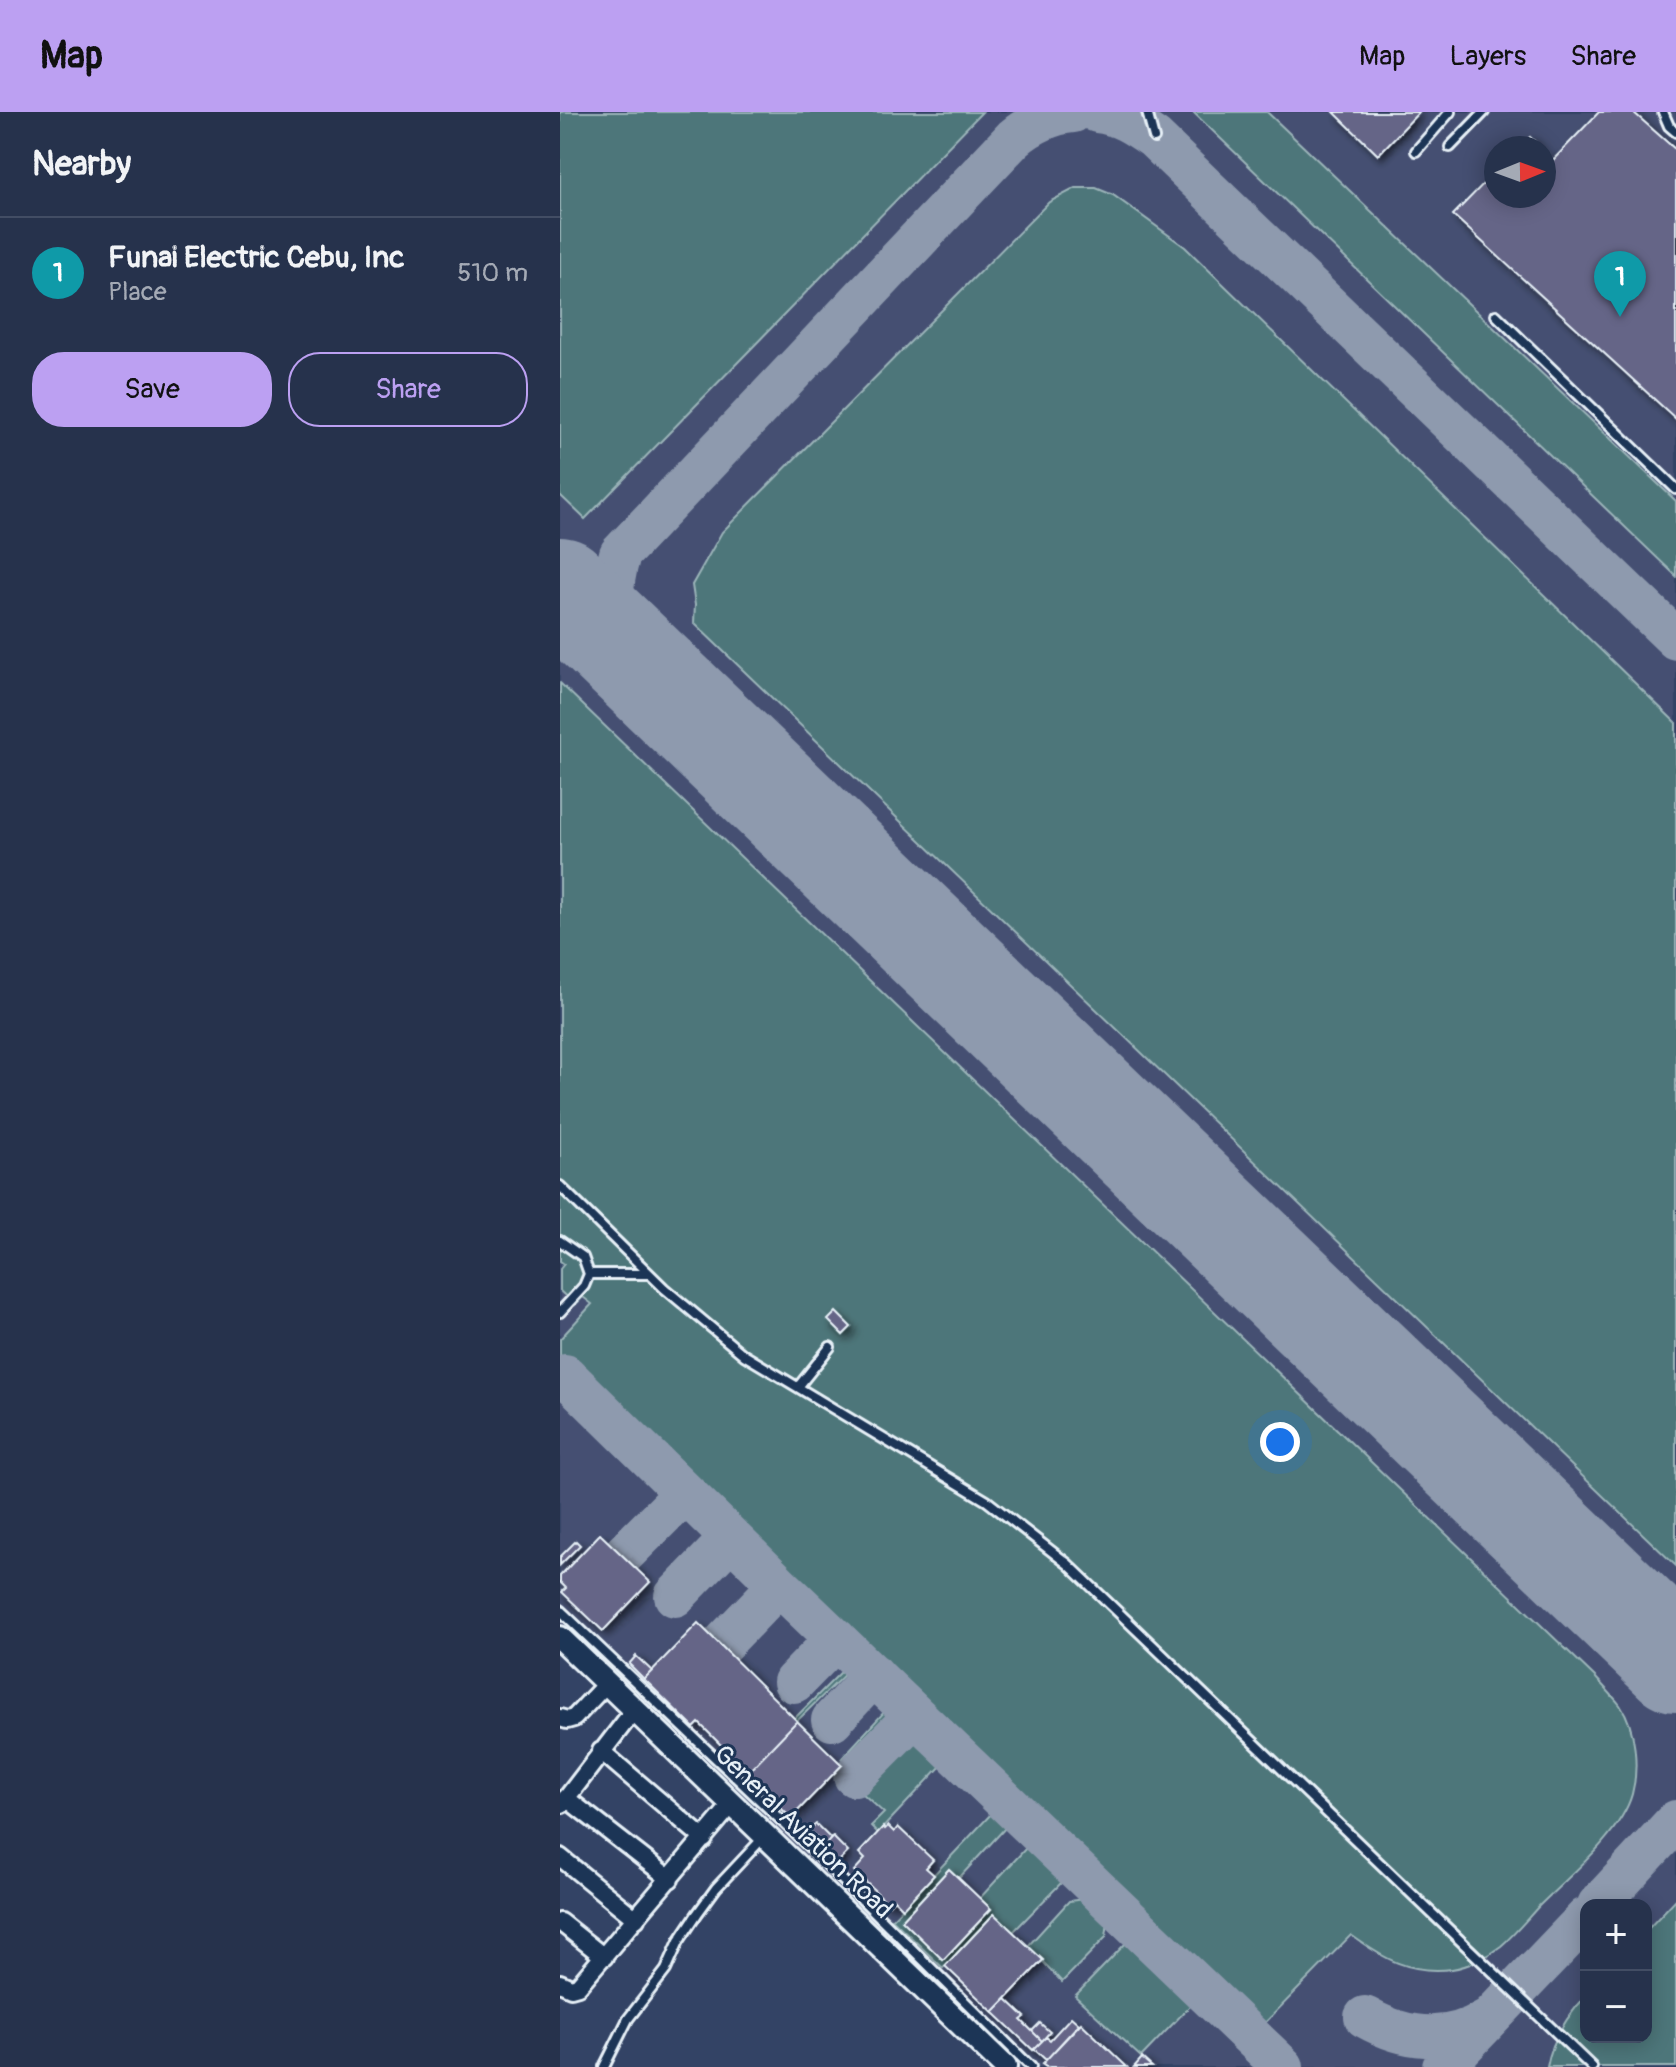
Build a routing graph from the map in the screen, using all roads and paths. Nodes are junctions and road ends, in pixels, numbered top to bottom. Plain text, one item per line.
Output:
1 (1147, 112) edge
2 (1450, 112) edge
3 (1484, 112) edge
4 (1663, 112) edge
5 (1676, 132) edge
6 (1154, 138) dead end
7 (1450, 147) dead end
8 (1416, 151) dead end
9 (1496, 315) dead end
10 (1676, 489) edge
11 (560, 1186) edge
12 (560, 1241) edge
13 (589, 1274) junction
14 (650, 1274) junction
15 (560, 1312) edge
16 (830, 1347) dead end
17 (798, 1387) junction
18 (560, 1610) edge
19 (560, 1638) edge
20 (607, 1683) junction
21 (634, 1710) junction
22 (560, 1718) edge
23 (601, 1751) junction
24 (563, 1802) edge
25 (733, 1803) junction
26 (766, 1834) junction
27 (704, 1839) junction
28 (560, 1857) edge
29 (670, 1879) junction
30 (636, 1919) junction
31 (560, 1922) edge
32 (604, 1957) junction
33 (560, 1983) edge
34 (604, 2067) edge
35 (1005, 2067) edge
36 (1031, 2067) edge
37 (1592, 2067) edge

1 - 6 lane
2 - 8 lane
3 - 7 lane
4 - 5 lane
9 - 10 lane
11 - 14 lane
12 - 13 lane
13 - 14 lane
13 - 15 lane
14 - 17 lane
16 - 17 lane
17 - 37 lane
18 - 36 lane
19 - 20 main road, General Aviation Road
20 - 21 main road, General Aviation Road
20 - 22 street
21 - 23 street
21 - 25 main road, General Aviation Road
23 - 24 street
23 - 27 street
24 - 29 street
25 - 26 main road, General Aviation Road
25 - 27 street
26 - 34 lane
26 - 35 main road, General Aviation Road
27 - 29 street
28 - 30 street
29 - 30 street
30 - 32 street
31 - 32 street
32 - 33 street

